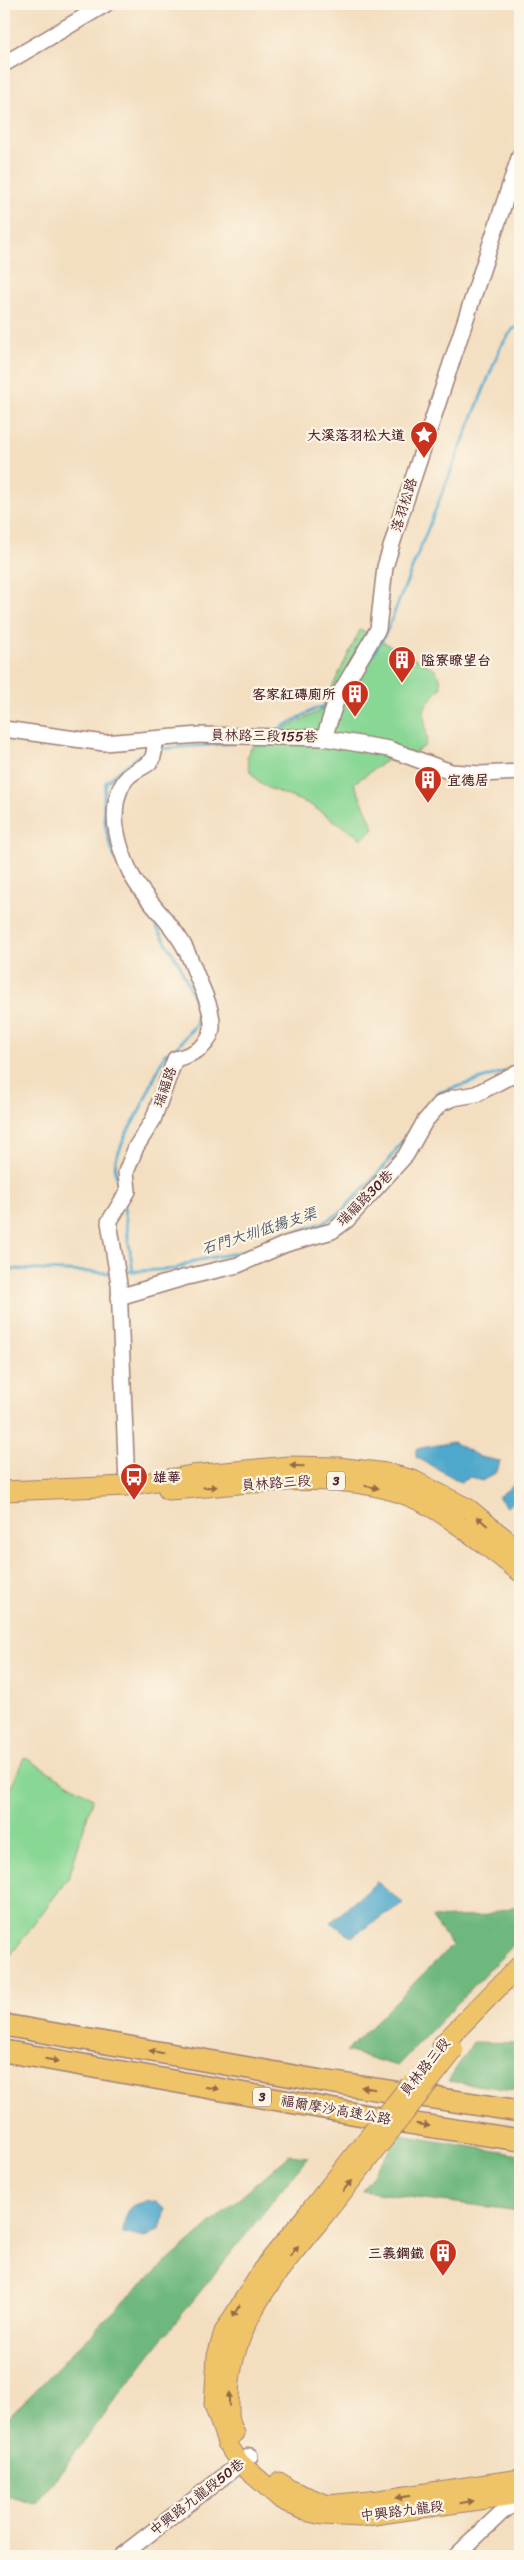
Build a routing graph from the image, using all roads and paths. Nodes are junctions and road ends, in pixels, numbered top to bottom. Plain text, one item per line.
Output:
1 (106, 4) edge
2 (4, 64) edge
3 (520, 155) edge
4 (4, 728) edge
5 (324, 738) junction
6 (155, 746) junction
7 (520, 772) edge
8 (520, 1071) edge
9 (119, 1297) junction
10 (127, 1486) junction
11 (4, 1490) edge
12 (520, 1551) edge
13 (520, 1572) edge
14 (520, 1965) edge
15 (520, 1980) edge
16 (4, 2025) edge
17 (448, 2047) junction
18 (4, 2051) edge
19 (520, 2111) edge
20 (520, 2140) edge
21 (266, 2274) joint
22 (245, 2460) junction
23 (520, 2479) edge
24 (520, 2494) edge
25 (520, 2499) edge
26 (121, 2556) edge
27 (456, 2556) edge

1 - 2 street
3 - 5 street, 落羽松路
4 - 6 street, 員林路三段155巷
5 - 6 street, 員林路三段155巷
5 - 7 street, 員林路三段155巷
6 - 9 street, 瑞福路
8 - 9 street, 瑞福路30巷
9 - 10 street, 瑞福路
10 - 11 main road, 員林路三段 / 3
12 -> 10 main road, 員林路三段 / 3
10 -> 13 main road, 員林路三段 / 3
14 - 17 main road, 員林路三段
15 - 17 main road, 員林路三段
19 -> 16 highway, 福爾摩沙高速公路 / 3
17 - 21 main road, 員林路三段, bridge
18 -> 20 highway, 福爾摩沙高速公路 / 3
21 - 22 main road, 中興路九龍段
23 -> 22 main road, 中興路九龍段
22 -> 24 main road, 中興路九龍段
22 - 26 street, 中興路九龍段50巷
25 - 27 street

